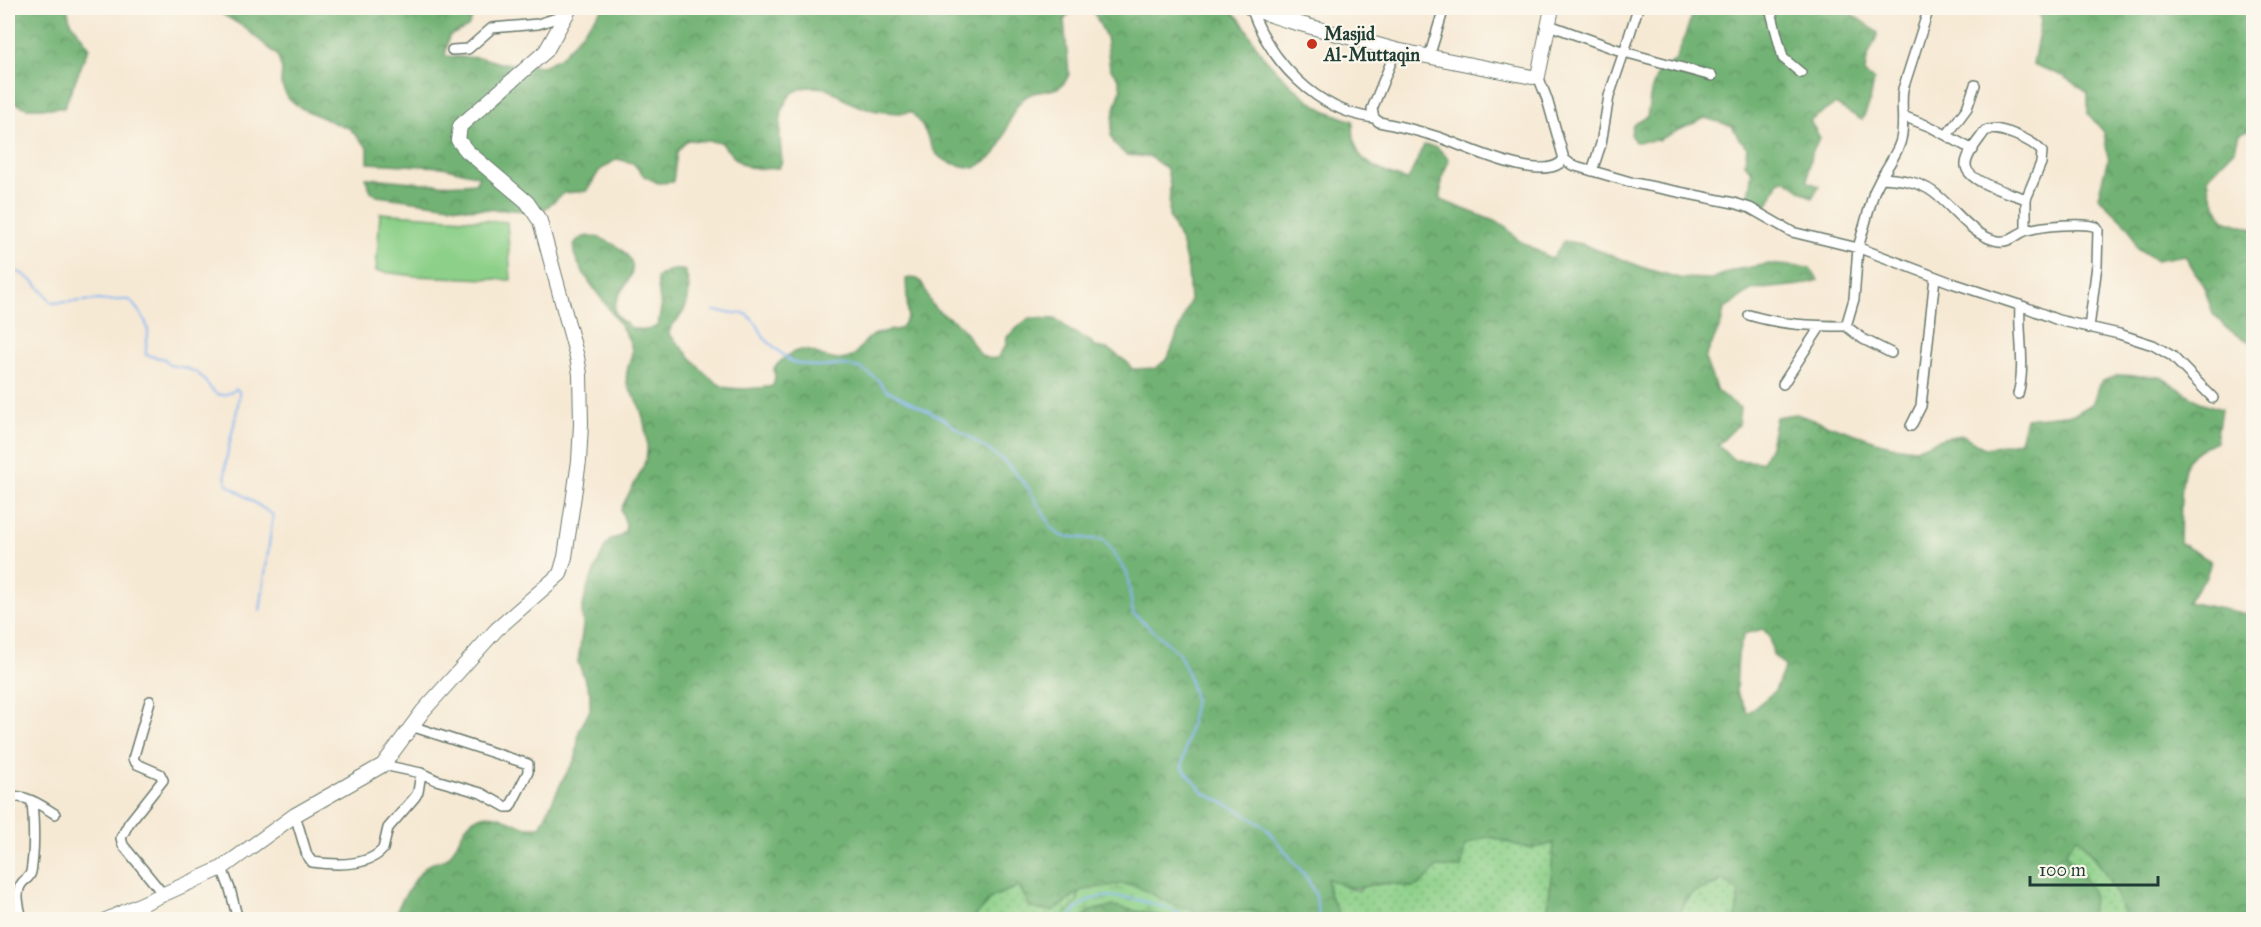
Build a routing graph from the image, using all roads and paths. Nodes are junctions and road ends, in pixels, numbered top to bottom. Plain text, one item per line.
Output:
1 (1251, 8) edge
2 (1444, 8) edge
3 (1552, 8) edge
4 (1638, 8) edge
5 (1770, 8) edge
6 (1929, 8) edge
7 (568, 11) edge
8 (1286, 14) edge
9 (1549, 25) junction
10 (452, 50) dead end
11 (1396, 51) junction
12 (1624, 52) junction
13 (1429, 57) junction
14 (1801, 73) dead end
15 (1538, 76) junction
16 (1712, 76) dead end
17 (1975, 85) dead end
18 (1903, 116) junction
19 (1374, 118) junction
20 (1947, 135) junction
21 (1973, 150) junction
22 (1564, 159) junction
23 (1592, 171) junction
24 (1881, 178) junction
25 (2026, 198) junction
26 (2026, 230) junction
27 (1858, 248) junction
28 (1935, 277) junction
29 (2020, 305) junction
30 (1749, 315) dead end
31 (1846, 326) junction
32 (1820, 327) junction
33 (2089, 328) junction
34 (1891, 353) dead end
35 (1783, 384) dead end
36 (2018, 394) dead end
37 (2212, 398) dead end
38 (1911, 426) dead end
39 (150, 700) dead end
40 (411, 726) junction
41 (382, 765) junction
42 (421, 773) junction
43 (8, 797) edge
44 (32, 801) junction
45 (55, 814) dead end
46 (295, 815) junction
47 (222, 868) junction
48 (163, 894) junction
49 (140, 904) junction
50 (22, 920) edge
51 (106, 920) edge
52 (145, 920) edge
53 (238, 920) edge

1 - 8 main road
1 - 19 street
2 - 13 street
3 - 9 main road
4 - 12 street
5 - 14 street
6 - 18 street
7 - 10 street
7 - 40 main road
8 - 11 main road
9 - 12 street
9 - 15 main road
11 - 13 main road
11 - 19 street
12 - 16 street
12 - 23 street
13 - 15 main road
15 - 22 street
17 - 20 street
18 - 20 street
18 - 24 street
19 - 22 street
20 - 21 street
21 - 25 street
21 - 25 street
22 - 23 street
23 - 27 street
24 - 26 street
24 - 27 street
25 - 26 street
26 - 33 street
27 - 28 street
27 - 31 street
28 - 29 street
28 - 38 street
29 - 33 street
29 - 36 street
30 - 32 street
31 - 32 street
31 - 34 street
32 - 35 street
33 - 37 street
39 - 48 street
40 - 41 main road
40 - 42 street
41 - 42 street
41 - 46 main road
42 - 46 street
43 - 44 street
44 - 45 street
44 - 50 street
46 - 47 main road
47 - 48 main road
47 - 53 street
48 - 49 main road
49 - 51 main road
49 - 52 street

